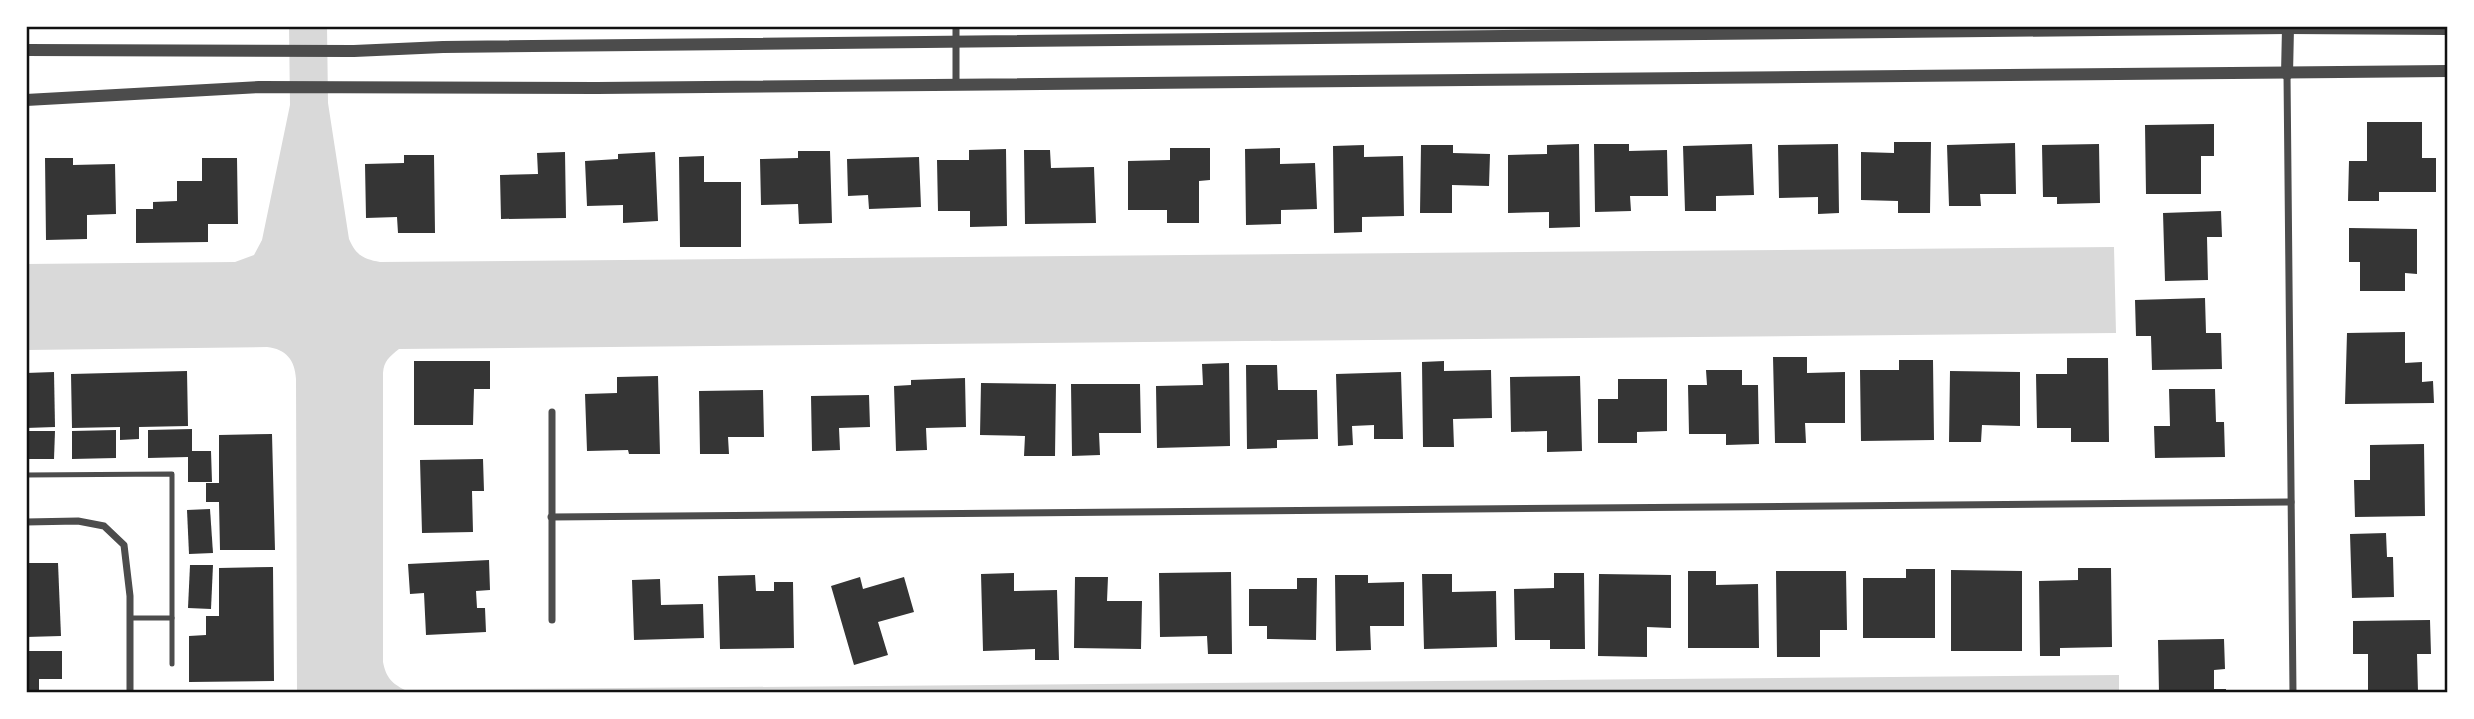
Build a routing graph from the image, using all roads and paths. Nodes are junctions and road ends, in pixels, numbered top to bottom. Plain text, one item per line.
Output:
1 (956, 26) edge
2 (2288, 27) edge
3 (2448, 29) edge
4 (956, 43) junction
5 (26, 50) edge
6 (2448, 71) edge
7 (2287, 74) junction
8 (956, 84) junction
9 (26, 100) edge
10 (552, 412) dead end
11 (26, 475) edge
12 (2291, 502) junction
13 (551, 517) junction
14 (26, 522) edge
15 (130, 618) junction
16 (172, 618) junction
17 (552, 620) dead end
18 (172, 664) dead end
19 (130, 693) edge
20 (2293, 693) edge

1 - 4 street
2 - 3 street
2 - 4 street
2 - 7 street
4 - 5 street
4 - 8 street
6 - 7 street
7 - 8 street
7 - 12 street
8 - 9 street
10 - 13 street
11 - 16 lane
12 - 13 street
12 - 20 street
13 - 17 street
14 - 15 street
15 - 16 lane
15 - 19 street
16 - 18 lane

